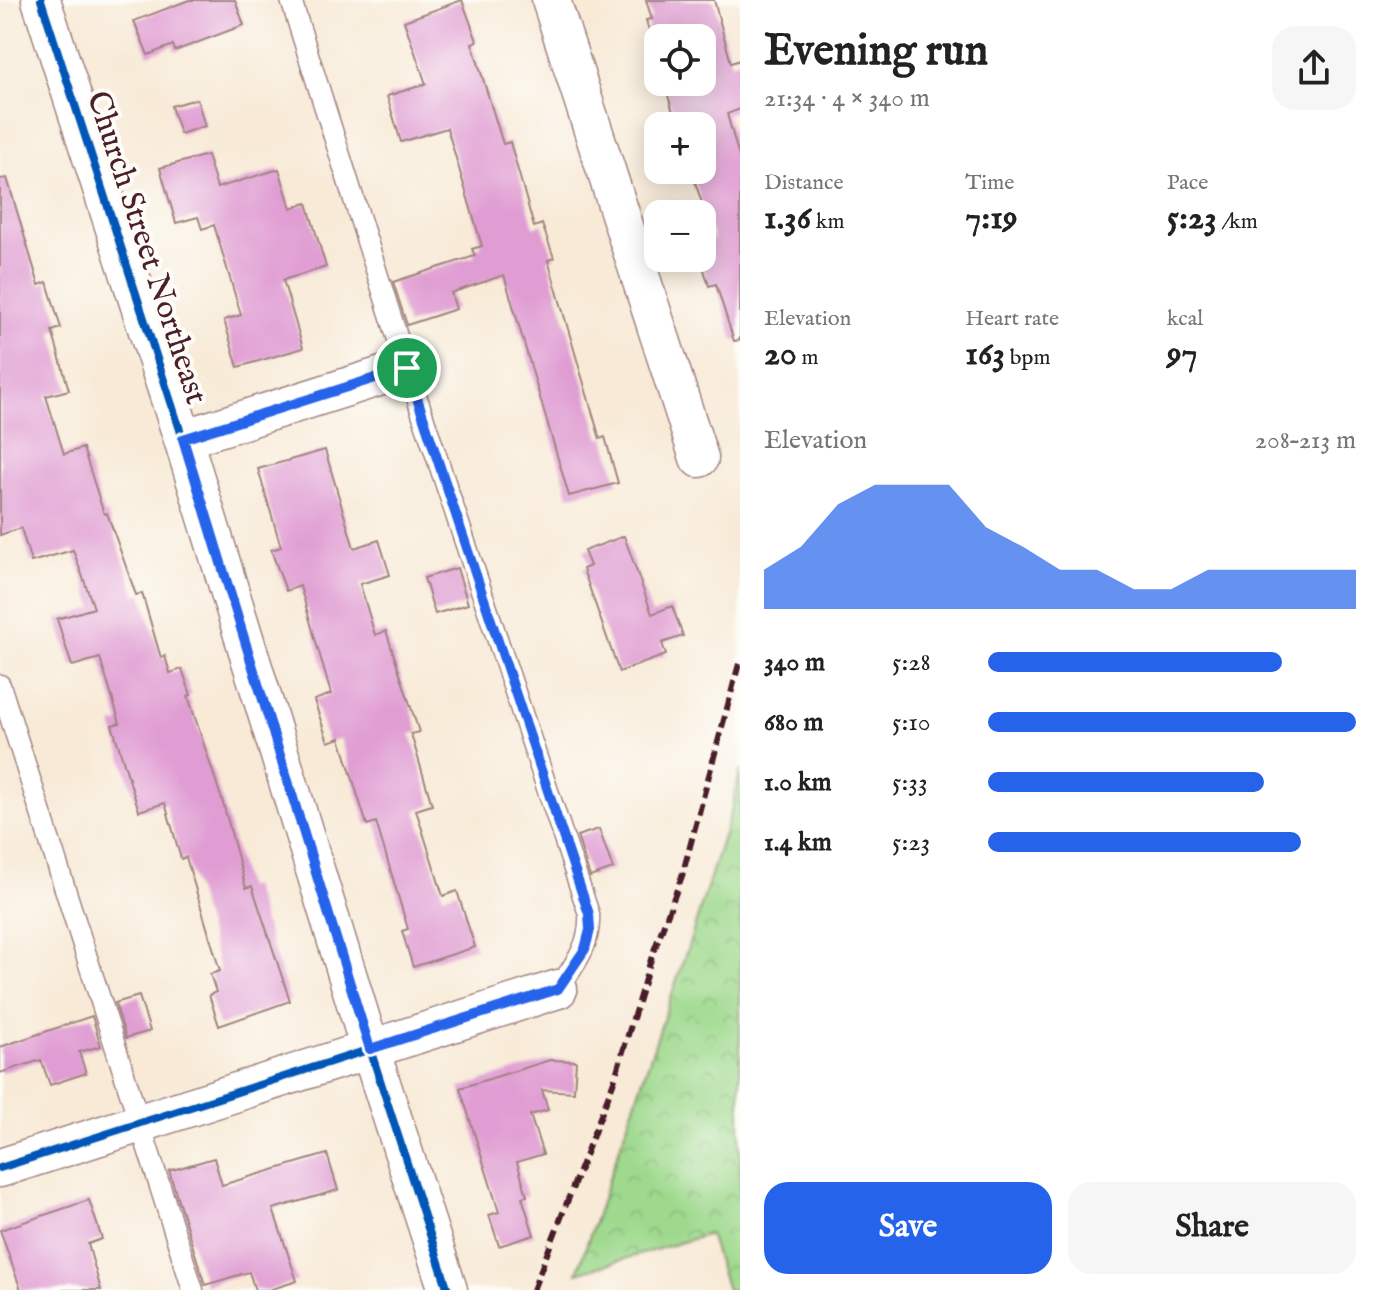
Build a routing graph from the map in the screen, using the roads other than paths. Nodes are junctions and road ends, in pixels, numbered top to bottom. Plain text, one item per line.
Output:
1 (41, 0) edge
2 (291, 0) edge
3 (551, 0) edge
4 (407, 368) junction
5 (183, 439) junction
6 (699, 458) dead end
7 (0, 685) edge
8 (558, 989) joint
9 (370, 1049) junction
10 (141, 1124) junction
11 (0, 1168) edge
12 (193, 1290) edge
13 (448, 1290) edge

1 - 5 street, Church Street Northeast
2 - 4 lane
3 - 6 street
4 - 5 street
4 - 8 lane
5 - 9 street, Church Street Northeast
7 - 10 lane
8 - 9 street
9 - 10 street
9 - 13 street, Church Street Northeast
10 - 11 street
10 - 12 lane

